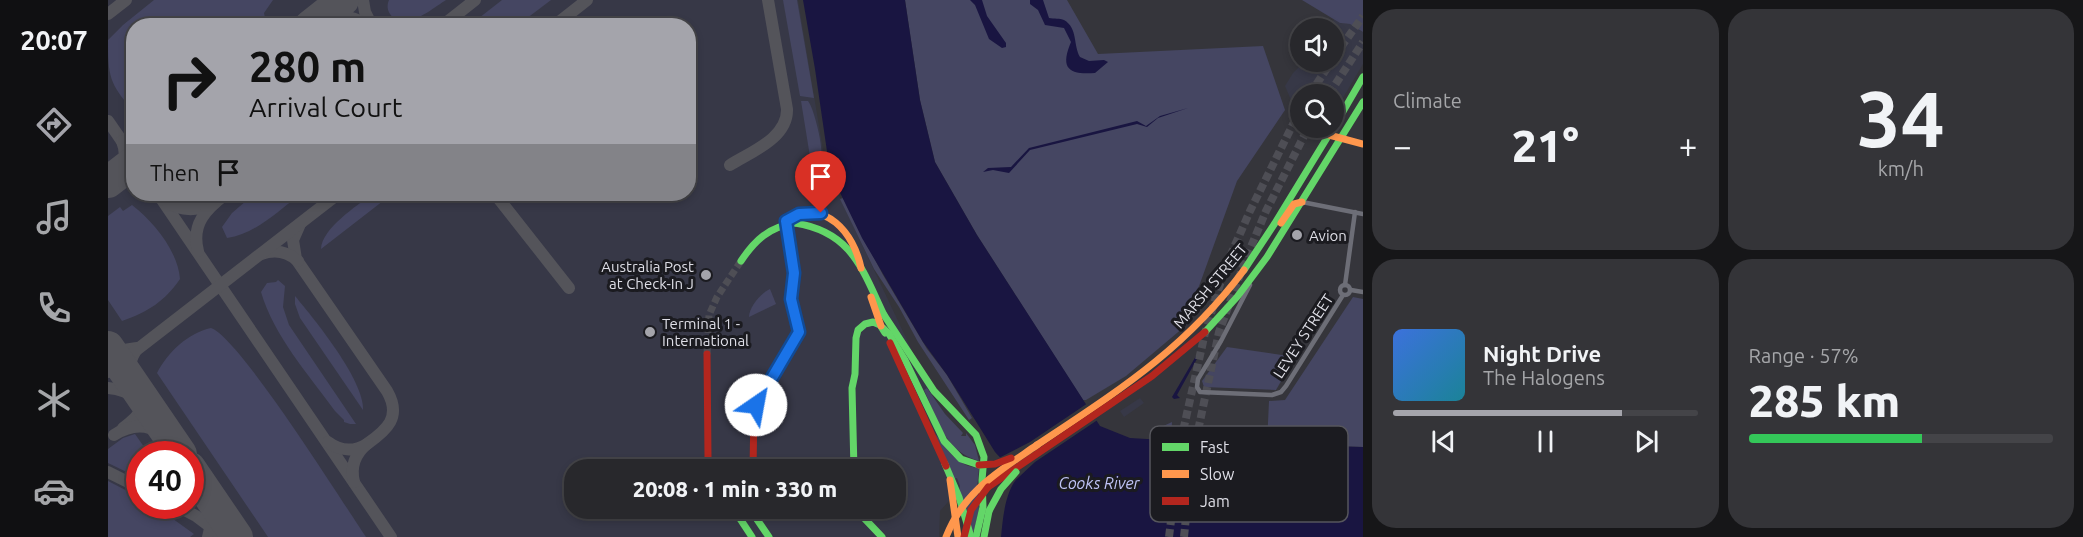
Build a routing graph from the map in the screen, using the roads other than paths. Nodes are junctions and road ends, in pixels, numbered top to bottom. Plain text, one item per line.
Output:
1 (1363, 77) edge
2 (1363, 102) edge
3 (1344, 109) edge
4 (1327, 138) edge
5 (1338, 138) edge
6 (1341, 139) junction
7 (1363, 144) edge
8 (1302, 202) junction
9 (1355, 212) junction
10 (1363, 214) edge
11 (1252, 259) junction
12 (741, 261) tunnel mouth
13 (861, 268) junction
14 (1252, 280) junction
15 (867, 283) junction
16 (1345, 285) junction
17 (1350, 290) junction
18 (1363, 292) edge
19 (1343, 295) junction
20 (884, 315) junction
21 (882, 327) junction
22 (707, 354) tunnel mouth
23 (1283, 390) joint
24 (1113, 397) junction
25 (928, 408) junction
26 (1039, 448) junction
27 (709, 459) edge
28 (753, 459) edge
29 (854, 459) edge
30 (945, 464) junction
31 (740, 519) edge
32 (757, 519) edge
33 (865, 519) edge
34 (752, 537) edge
35 (769, 537) edge
36 (882, 537) edge
37 (946, 537) edge
38 (958, 537) edge
39 (964, 537) edge
40 (971, 537) edge
41 (976, 537) edge
42 (984, 537) edge

1 - 3 main road, MARSH STREET
2 - 6 main road, MARSH STREET
4 - 11 main road, MARSH STREET
5 - 6 main road
6 - 7 main road
6 - 8 main road, MARSH STREET
8 - 9 street
8 - 11 main road
8 - 14 main road, MARSH STREET
9 - 10 street
9 - 16 street, LEVEY STREET
11 - 24 main road, MARSH STREET
12 - 13 main road, bridge
13 - 15 main road
13 - 28 main road
14 - 23 street, MARSH STREET
14 - 24 main road, MARSH STREET
15 - 20 main road
15 - 21 main road
16 - 17 street
16 - 19 street
17 - 18 street
17 - 19 street
19 - 23 street, LEVEY STREET
20 - 25 main road
20 - 41 main road
21 - 25 main road
21 - 29 main road
21 - 30 main road
22 - 27 main road
24 - 26 main road, MARSH STREET
25 - 26 main road, bridge
26 - 37 main road, bridge
26 - 39 main road, bridge
26 - 42 main road, bridge
30 - 38 main road
30 - 40 main road
31 - 34 main road
32 - 35 main road
33 - 36 main road

